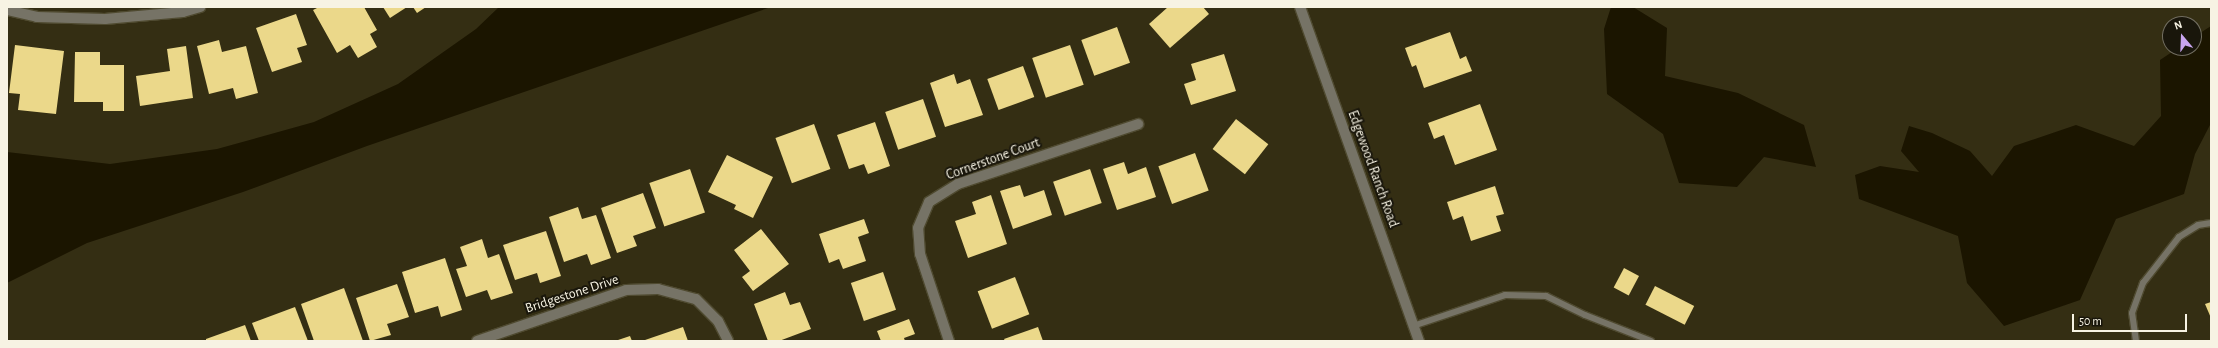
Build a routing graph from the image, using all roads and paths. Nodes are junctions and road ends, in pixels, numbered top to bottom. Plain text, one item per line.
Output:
1 (200, 7) edge
2 (1300, 7) edge
3 (7, 10) edge
4 (1138, 124) dead end
5 (2211, 223) edge
6 (1413, 326) junction
7 (477, 341) edge
8 (728, 341) edge
9 (949, 341) edge
10 (1419, 341) edge
11 (1651, 341) edge
12 (2136, 341) edge

1 - 3 street
2 - 6 street, Edgewood Ranch Road
4 - 9 street, Cornerstone Court
5 - 12 lane
6 - 10 street, Edgewood Ranch Road
6 - 11 lane
7 - 8 street, Bridgestone Drive

